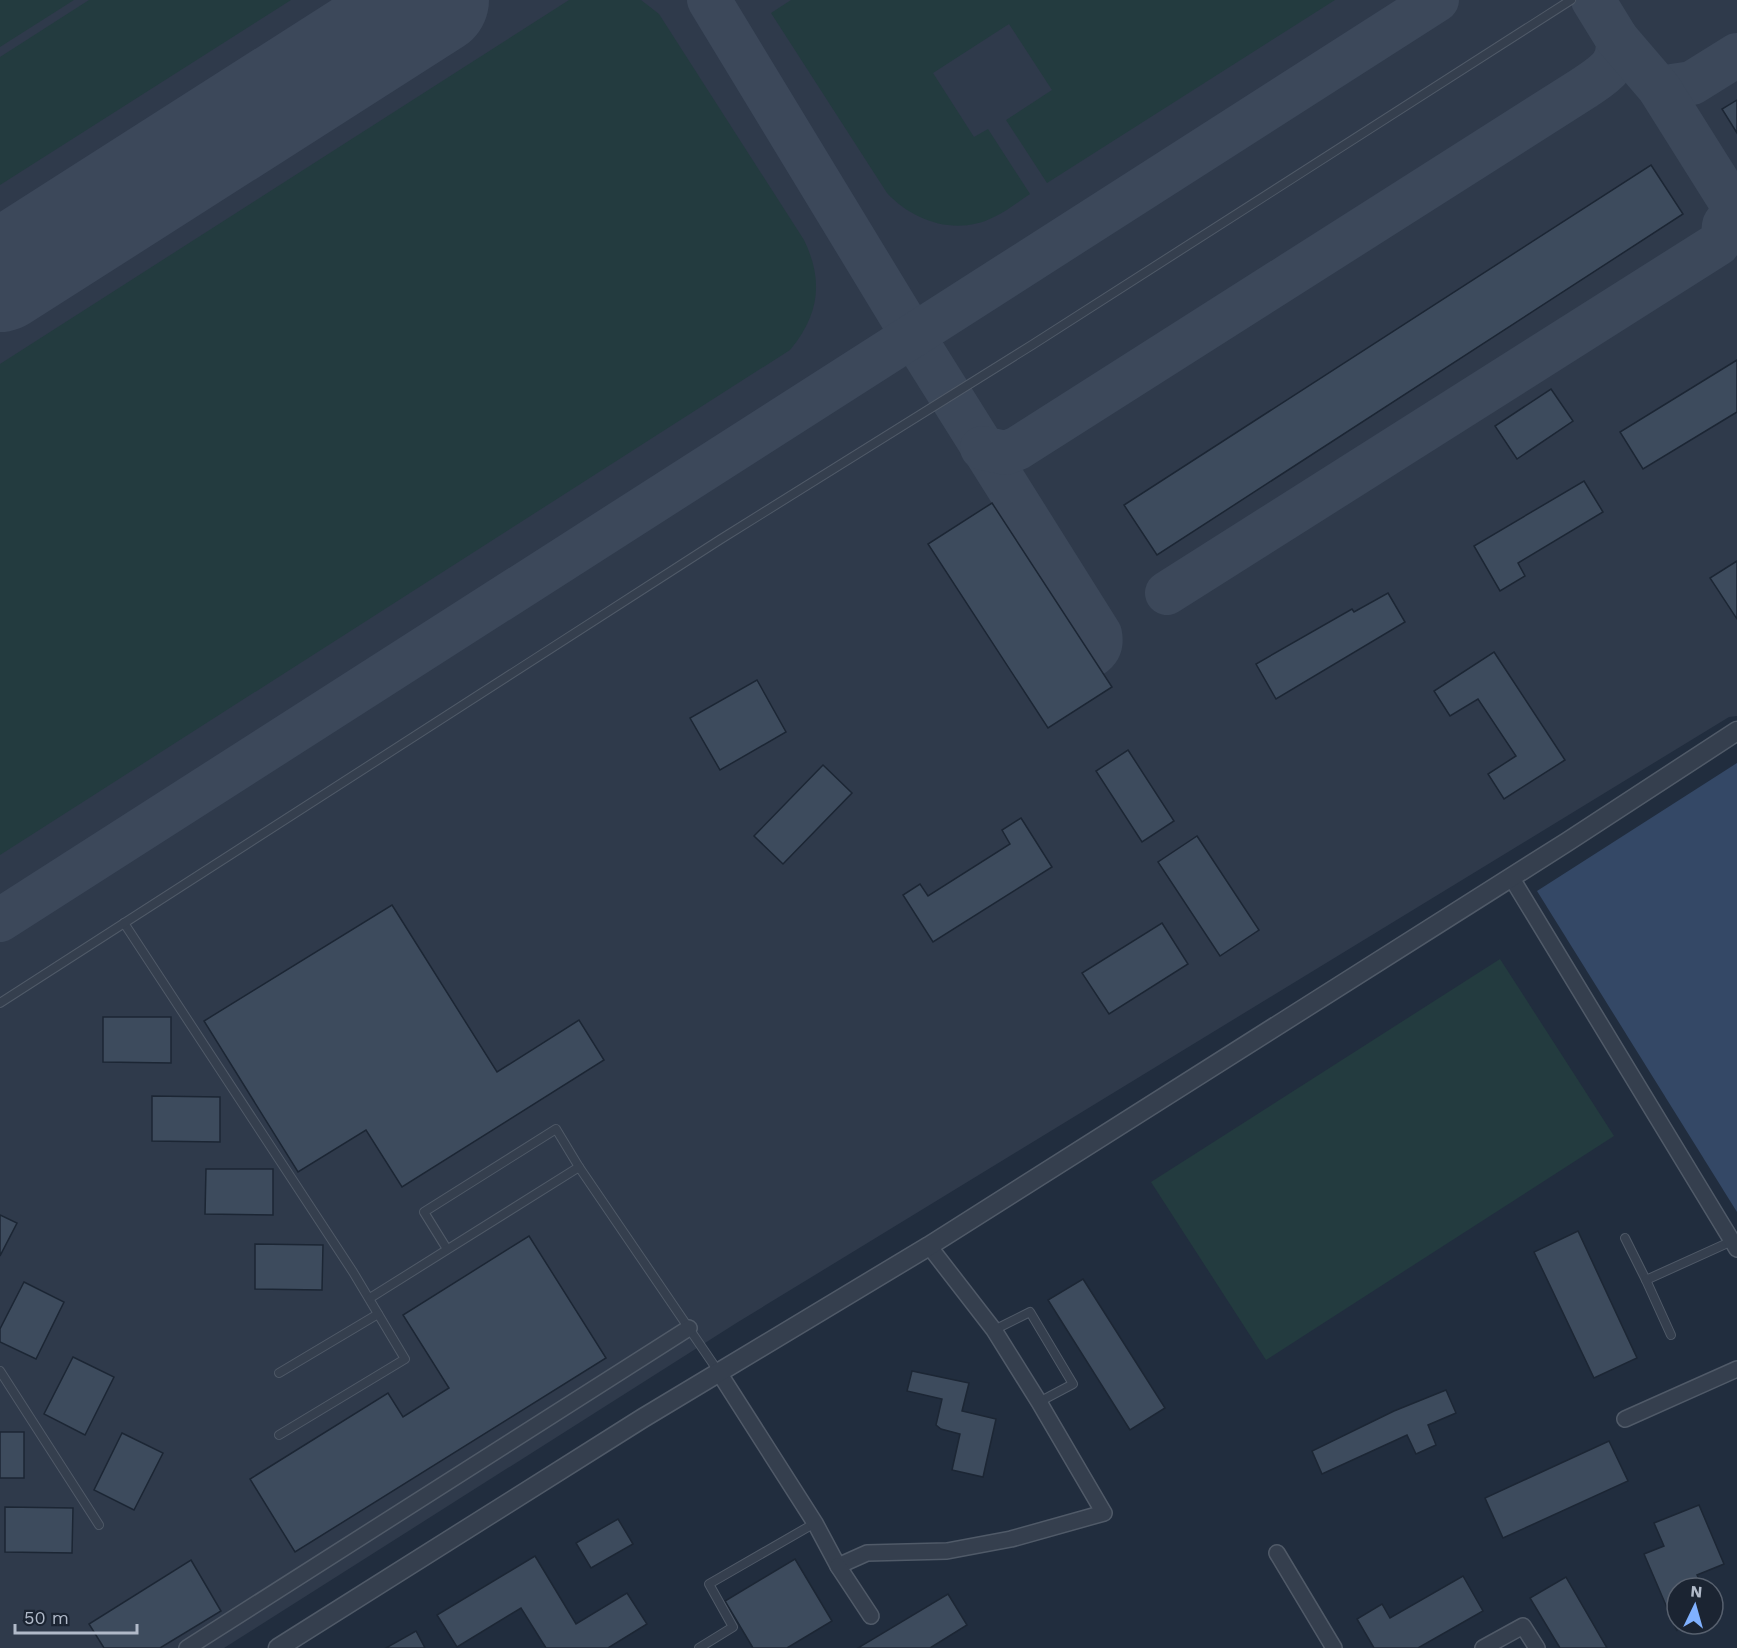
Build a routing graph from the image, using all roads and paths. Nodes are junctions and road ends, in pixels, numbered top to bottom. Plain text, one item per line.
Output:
1 (1570, 0) edge
2 (1737, 732) edge
3 (1511, 877) junction
4 (124, 923) junction
5 (0, 1003) edge
6 (579, 1167) junction
7 (1625, 1238) dead end
8 (1734, 1245) edge
9 (929, 1246) junction
10 (447, 1249) junction
11 (1646, 1280) junction
12 (370, 1298) junction
13 (378, 1314) junction
14 (689, 1328) junction
15 (993, 1330) junction
16 (1671, 1335) dead end
17 (1737, 1369) edge
18 (0, 1371) edge
19 (718, 1371) junction
20 (279, 1373) dead end
21 (1039, 1402) junction
22 (1625, 1419) dead end
23 (279, 1435) dead end
24 (814, 1523) junction
25 (99, 1525) dead end
26 (1277, 1553) dead end
27 (838, 1566) junction
28 (871, 1616) dead end
29 (187, 1648) edge
30 (278, 1648) edge
31 (699, 1648) edge
32 (1334, 1648) edge
33 (1483, 1648) edge
34 (1537, 1648) edge

1 - 4 lane
2 - 3 street
3 - 8 street
3 - 9 street
4 - 5 lane
4 - 12 lane
6 - 10 lane
6 - 10 lane
6 - 14 lane
7 - 11 lane
8 - 11 lane
9 - 15 street
9 - 19 street
10 - 12 lane
11 - 16 lane
12 - 13 lane
13 - 20 lane
13 - 23 lane
14 - 19 lane
14 - 29 street
15 - 21 street
15 - 21 lane
17 - 22 street
18 - 25 lane
19 - 24 street
19 - 30 street
21 - 27 street
24 - 27 street
24 - 31 lane
26 - 32 street
27 - 28 street
33 - 34 street

